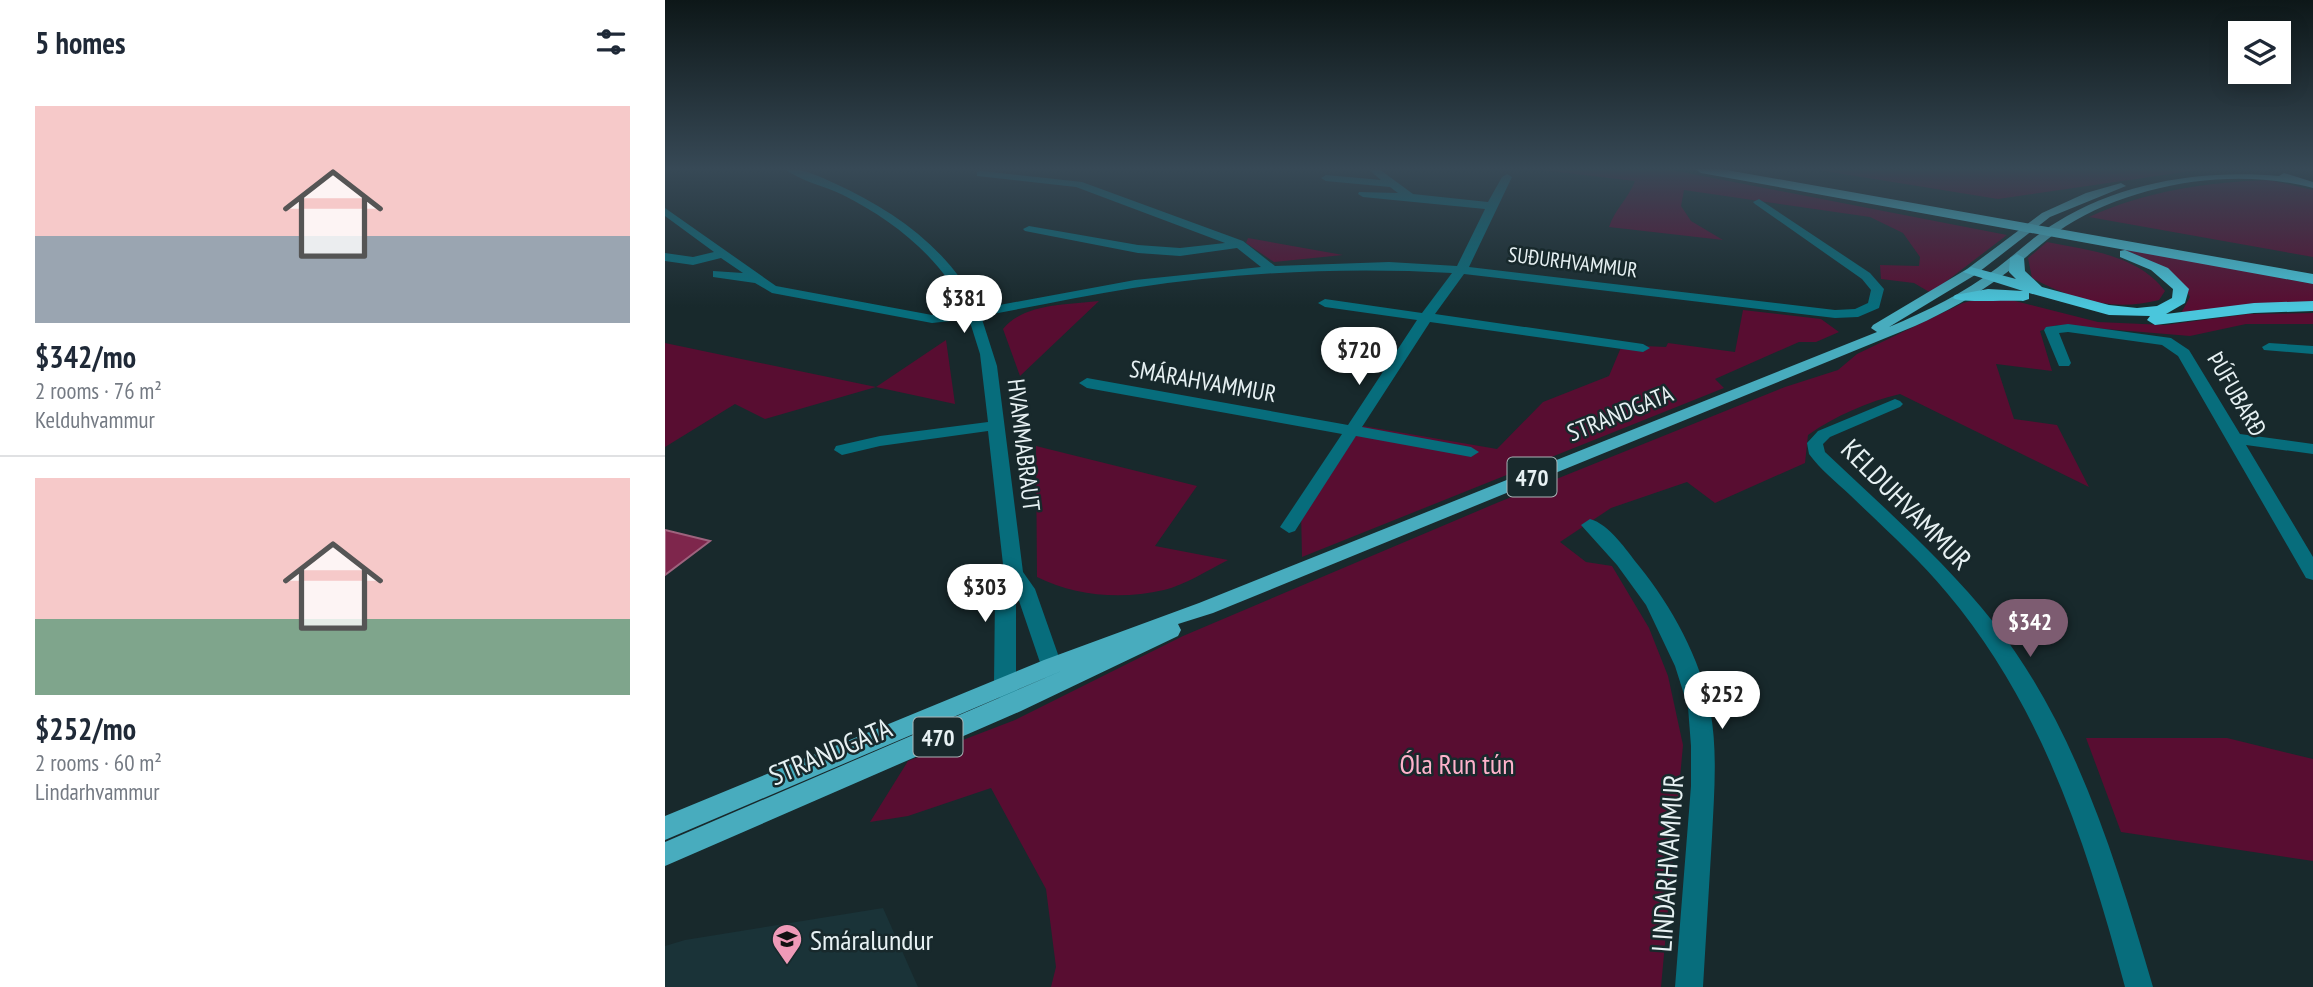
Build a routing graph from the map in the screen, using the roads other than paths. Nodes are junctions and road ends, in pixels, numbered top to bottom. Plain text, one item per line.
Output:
1 (670, 215) edge
2 (886, 215) edge
3 (1161, 215) edge
4 (1488, 215) edge
5 (1778, 215) edge
6 (1957, 215) edge
7 (2016, 215) edge
8 (2046, 215) edge
9 (2078, 215) edge
10 (665, 226) edge
11 (685, 227) junction
12 (1029, 229) dead end
13 (2073, 233) junction
14 (1239, 244) junction
15 (722, 254) junction
16 (665, 257) edge
17 (2017, 258) junction
18 (2313, 266) edge
19 (1272, 270) junction
20 (1461, 270) junction
21 (1971, 272) junction
22 (717, 274) dead end
23 (759, 279) junction
24 (1990, 279) junction
25 (2313, 279) edge
26 (2043, 292) junction
27 (2023, 296) junction
28 (1961, 298) junction
29 (1325, 303) dead end
30 (2313, 306) edge
31 (974, 314) junction
32 (1426, 317) junction
33 (1858, 343) junction
34 (2269, 347) dead end
35 (1643, 348) dead end
36 (2313, 351) edge
37 (2064, 363) dead end
38 (1087, 383) dead end
39 (1895, 404) dead end
40 (996, 425) junction
41 (1352, 430) junction
42 (2234, 438) junction
43 (2313, 449) edge
44 (842, 450) dead end
45 (1471, 452) dead end
46 (1590, 525) dead end
47 (1289, 527) dead end
48 (1014, 573) junction
49 (2313, 573) edge
50 (1055, 675) junction
51 (1009, 695) junction
52 (665, 828) edge
53 (665, 853) edge
54 (1689, 987) edge
55 (2139, 987) edge

1 - 11 street
2 - 31 street, HVAMMABRAUT
3 - 14 street
4 - 20 street
5 - 20 street, SUÐURHVAMMUR
6 - 13 highway
7 - 13 highway
8 - 21 main road, STRANDGATA / 470
9 - 17 main road, STRANDGATA / 470
10 - 11 street
11 - 15 street
12 - 14 street
13 - 18 highway
13 - 25 highway
13 - 26 highway
14 - 19 street
15 - 16 street
15 - 23 street
17 - 24 main road, STRANDGATA / 470
17 - 26 highway
19 - 20 street, SUÐURHVAMMUR
19 - 31 street, SUÐURHVAMMUR
20 - 32 street
21 - 24 highway
21 - 33 main road, STRANDGATA / 470
22 - 23 street
23 - 31 street, SUÐURHVAMMUR
24 - 26 highway
24 - 27 highway
24 - 28 main road, STRANDGATA / 470
27 - 28 highway
27 - 30 highway
28 - 33 main road, STRANDGATA / 470
29 - 32 street
31 - 40 street, HVAMMABRAUT
32 - 35 street
32 - 41 street
33 - 50 main road, STRANDGATA / 470
34 - 36 street
37 - 42 street, ÞÚFUBARÐ
38 - 41 street, SMÁRAHVAMMUR
39 - 55 street, KELDUHVAMMUR
40 - 44 street
40 - 48 street, HVAMMABRAUT
41 - 45 street, SMÁRAHVAMMUR
41 - 47 street
42 - 43 street
42 - 49 street, ÞÚFUBARÐ
46 - 54 street, LINDARHVAMMUR
48 - 50 street, HVAMMABRAUT
48 - 51 street, HVAMMABRAUT
50 - 51 main road, STRANDGATA / 470
51 - 52 main road, STRANDGATA / 470
51 - 53 main road, STRANDGATA / 470

